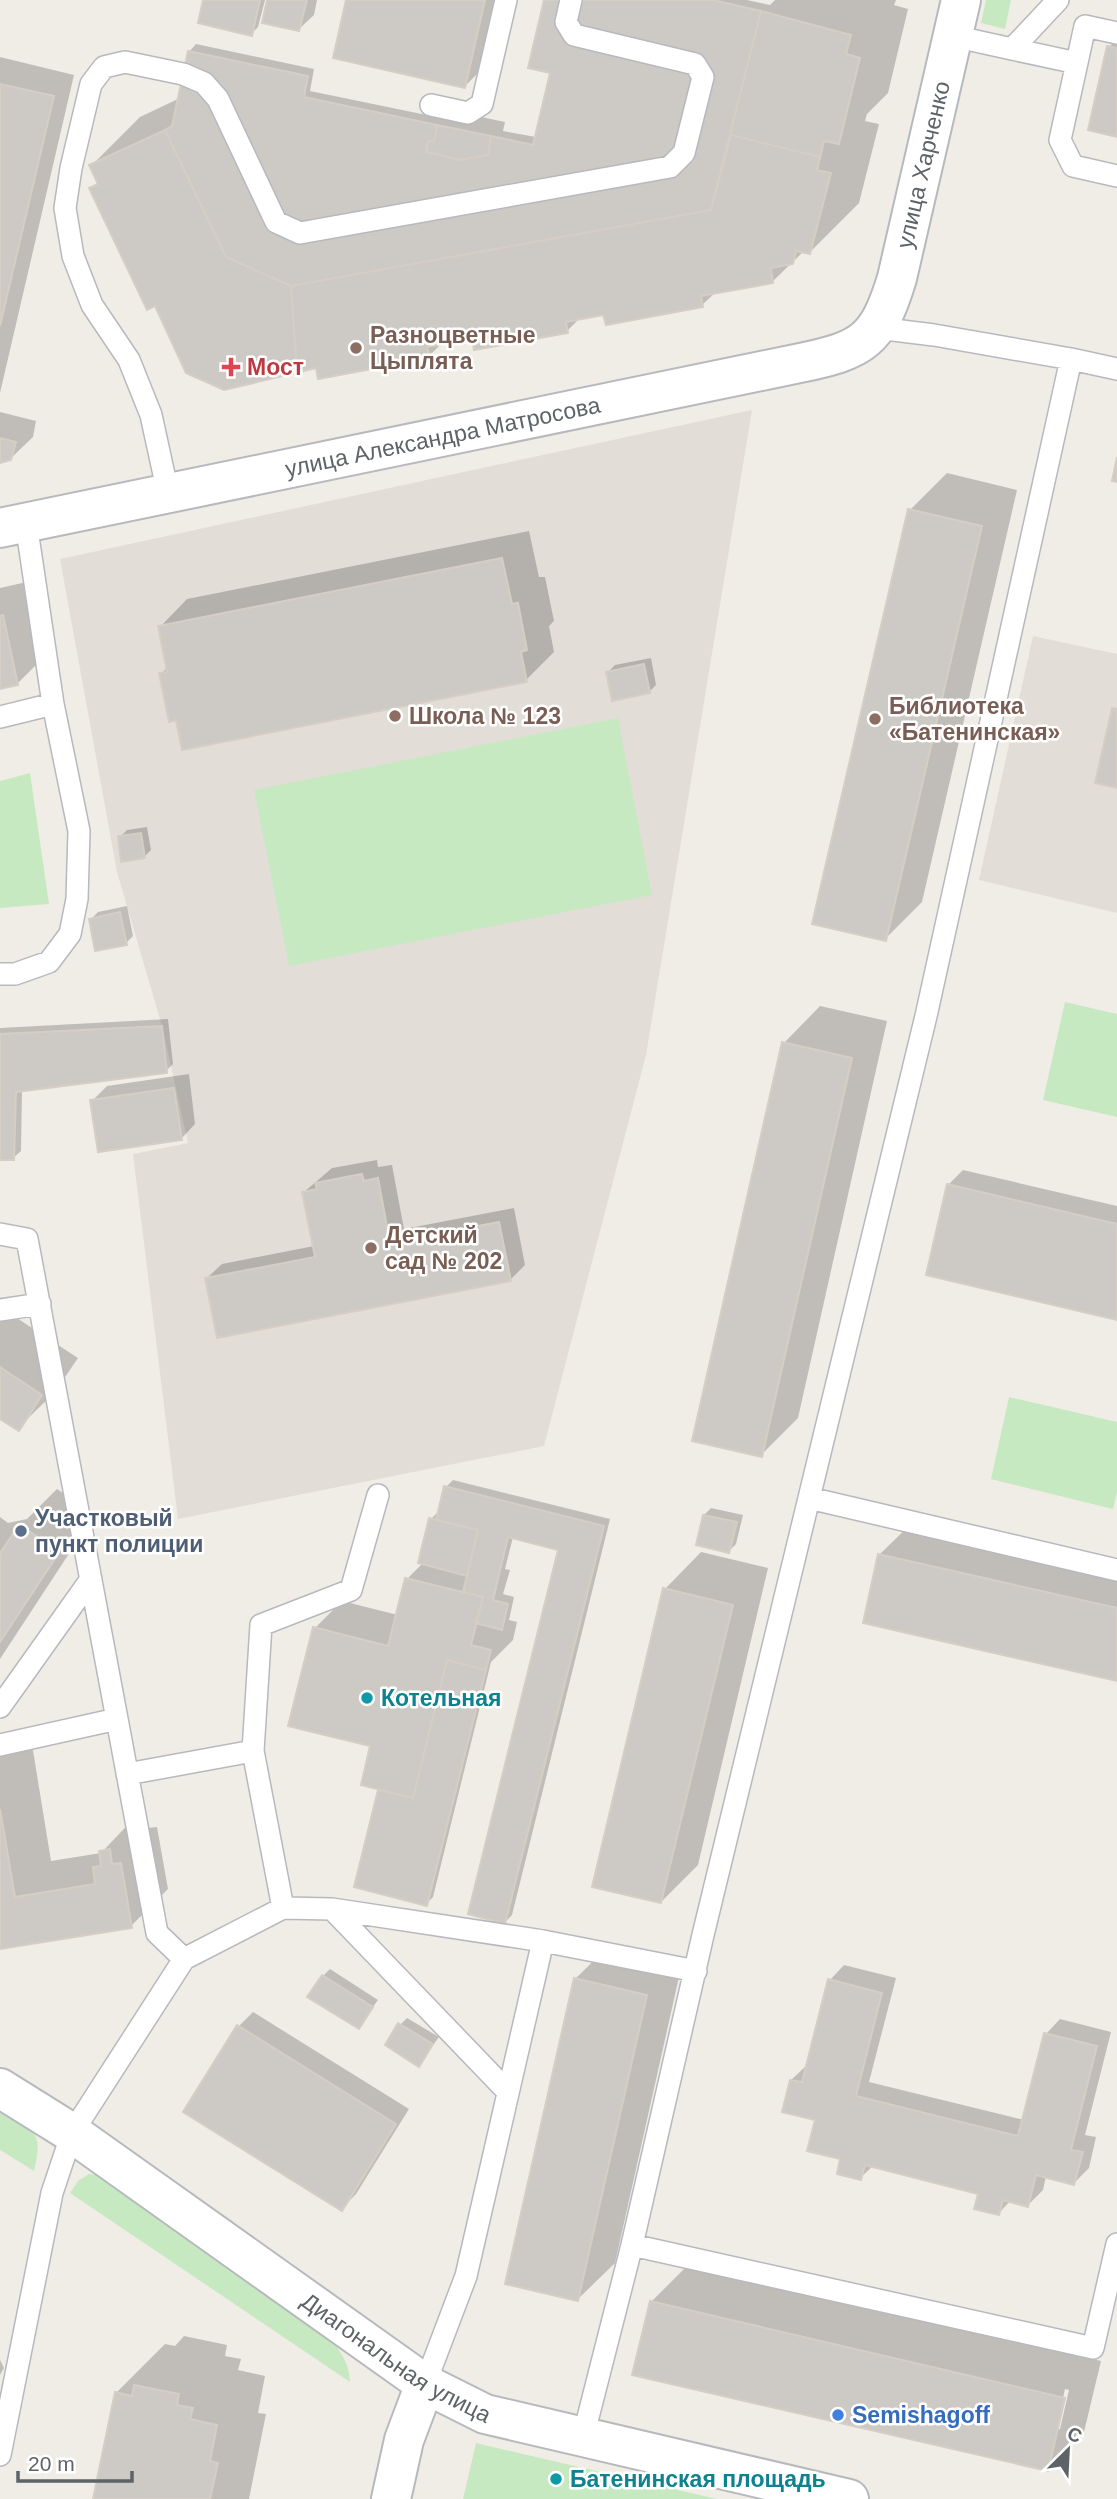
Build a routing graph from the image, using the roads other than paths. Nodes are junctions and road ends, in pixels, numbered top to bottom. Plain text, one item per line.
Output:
1 (506, 0) edge
2 (571, 0) edge
3 (961, 0) edge
4 (1058, 0) edge
5 (1117, 33) edge
6 (953, 36) junction
7 (1012, 49) junction
8 (1077, 63) junction
9 (430, 106) dead end
10 (1117, 176) edge
11 (877, 328) junction
12 (1072, 359) junction
13 (1117, 369) edge
14 (168, 493) junction
15 (13, 526) edge
16 (53, 704) junction
17 (0, 717) edge
18 (0, 974) edge
19 (0, 1234) edge
20 (40, 1304) junction
21 (0, 1310) edge
22 (378, 1495) dead end
23 (809, 1498) junction
24 (1117, 1570) edge
25 (91, 1579) junction
26 (0, 1707) edge
27 (117, 1719) junction
28 (0, 1745) edge
29 (253, 1751) junction
30 (127, 1774) junction
31 (283, 1908) junction
32 (332, 1909) junction
33 (543, 1941) junction
34 (184, 1958) junction
35 (696, 1971) junction
36 (0, 2088) edge
37 (508, 2092) junction
38 (72, 2133) junction
39 (1117, 2244) edge
40 (632, 2245) junction
41 (425, 2384) junction
42 (583, 2437) junction
43 (0, 2455) edge
44 (391, 2499) edge
45 (849, 2499) edge

1 - 9 lane
2 - 14 lane
3 - 6 street, улица Харченко
4 - 7 lane
5 - 8 lane
6 - 7 lane
6 - 11 street, улица Харченко
7 - 8 lane
8 - 10 lane
11 - 12 lane
11 - 14 street, улица Александра Матросова
12 - 13 lane
12 - 23 lane
14 - 15 street, улица Александра Матросова
15 - 16 lane
16 - 17 lane
16 - 18 lane
19 - 20 lane
20 - 21 lane
20 - 25 lane
22 - 29 lane
23 - 24 lane
23 - 35 lane
25 - 26 lane
25 - 27 lane
27 - 28 lane
27 - 30 lane
29 - 30 lane
29 - 31 lane
30 - 34 lane
31 - 32 lane
31 - 34 lane
32 - 33 lane
32 - 37 lane
33 - 35 lane
33 - 37 lane
34 - 38 lane
35 - 40 lane
36 - 38 street, Диагональная улица
37 - 41 lane
38 - 41 street, Диагональная улица
38 - 43 lane
39 - 40 lane
40 - 42 lane
41 - 42 street, Диагональная улица
41 - 44 street
42 - 45 street, Диагональная улица

